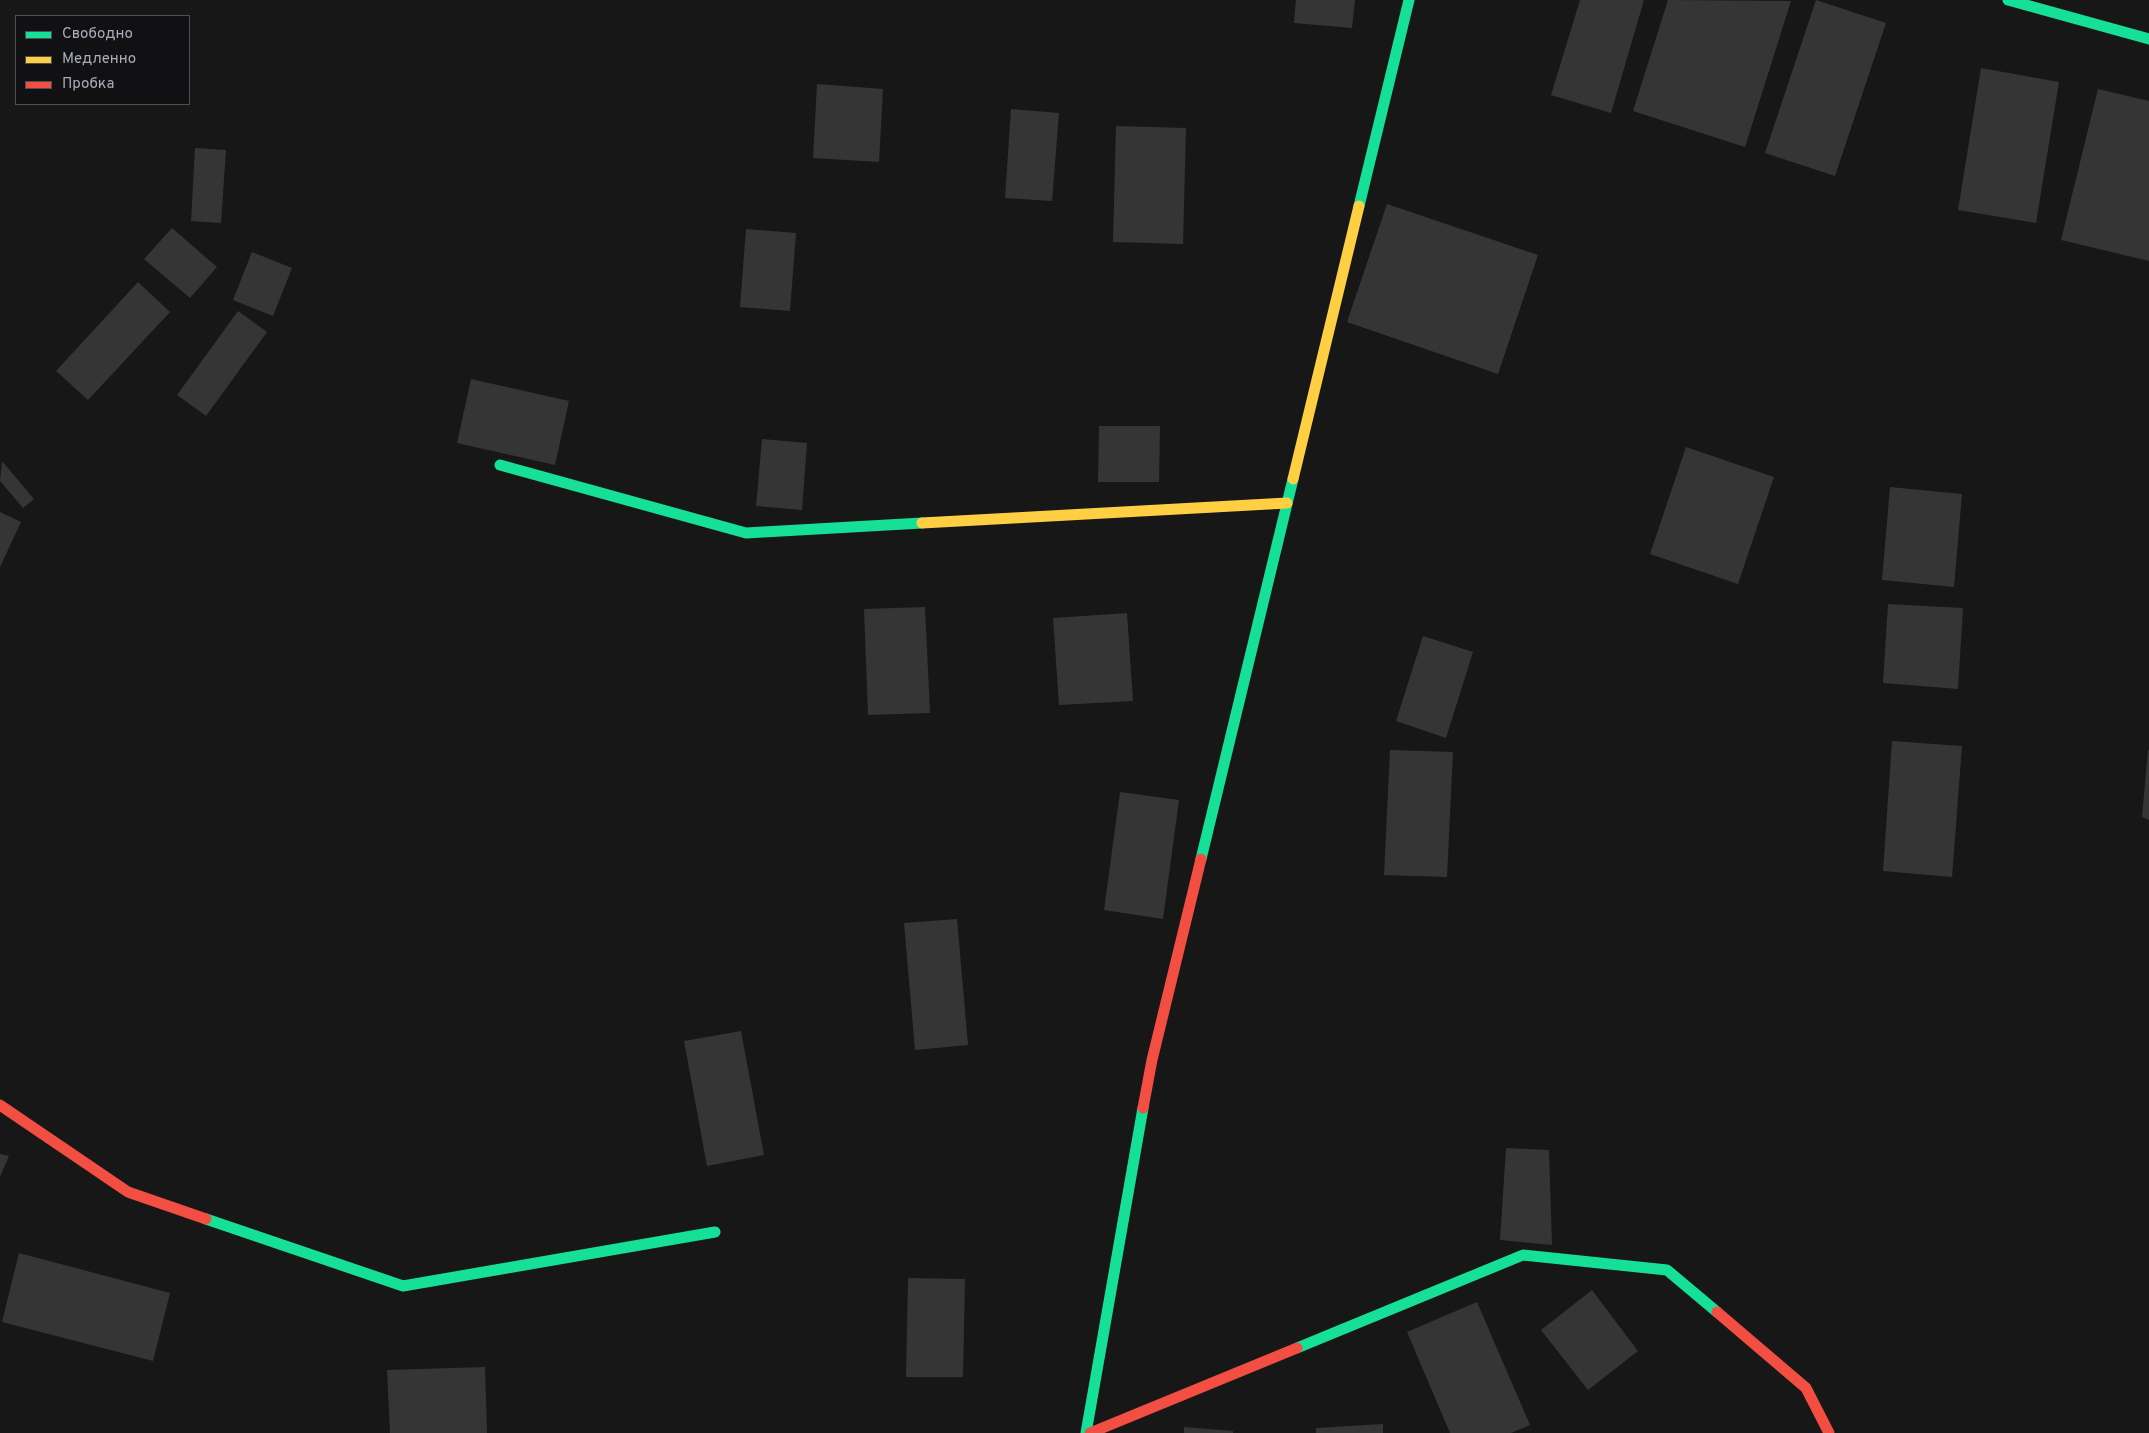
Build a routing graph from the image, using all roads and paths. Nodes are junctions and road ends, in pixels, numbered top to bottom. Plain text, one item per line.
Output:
1 (1409, 0) edge
2 (2008, 0) edge
3 (2149, 39) edge
4 (500, 465) dead end
5 (1287, 503) junction
6 (0, 1105) edge
7 (714, 1232) dead end
8 (1088, 1433) edge
9 (1829, 1433) edge

1 - 5 street
2 - 3 street
4 - 5 street
5 - 8 street
6 - 7 street
8 - 9 street

